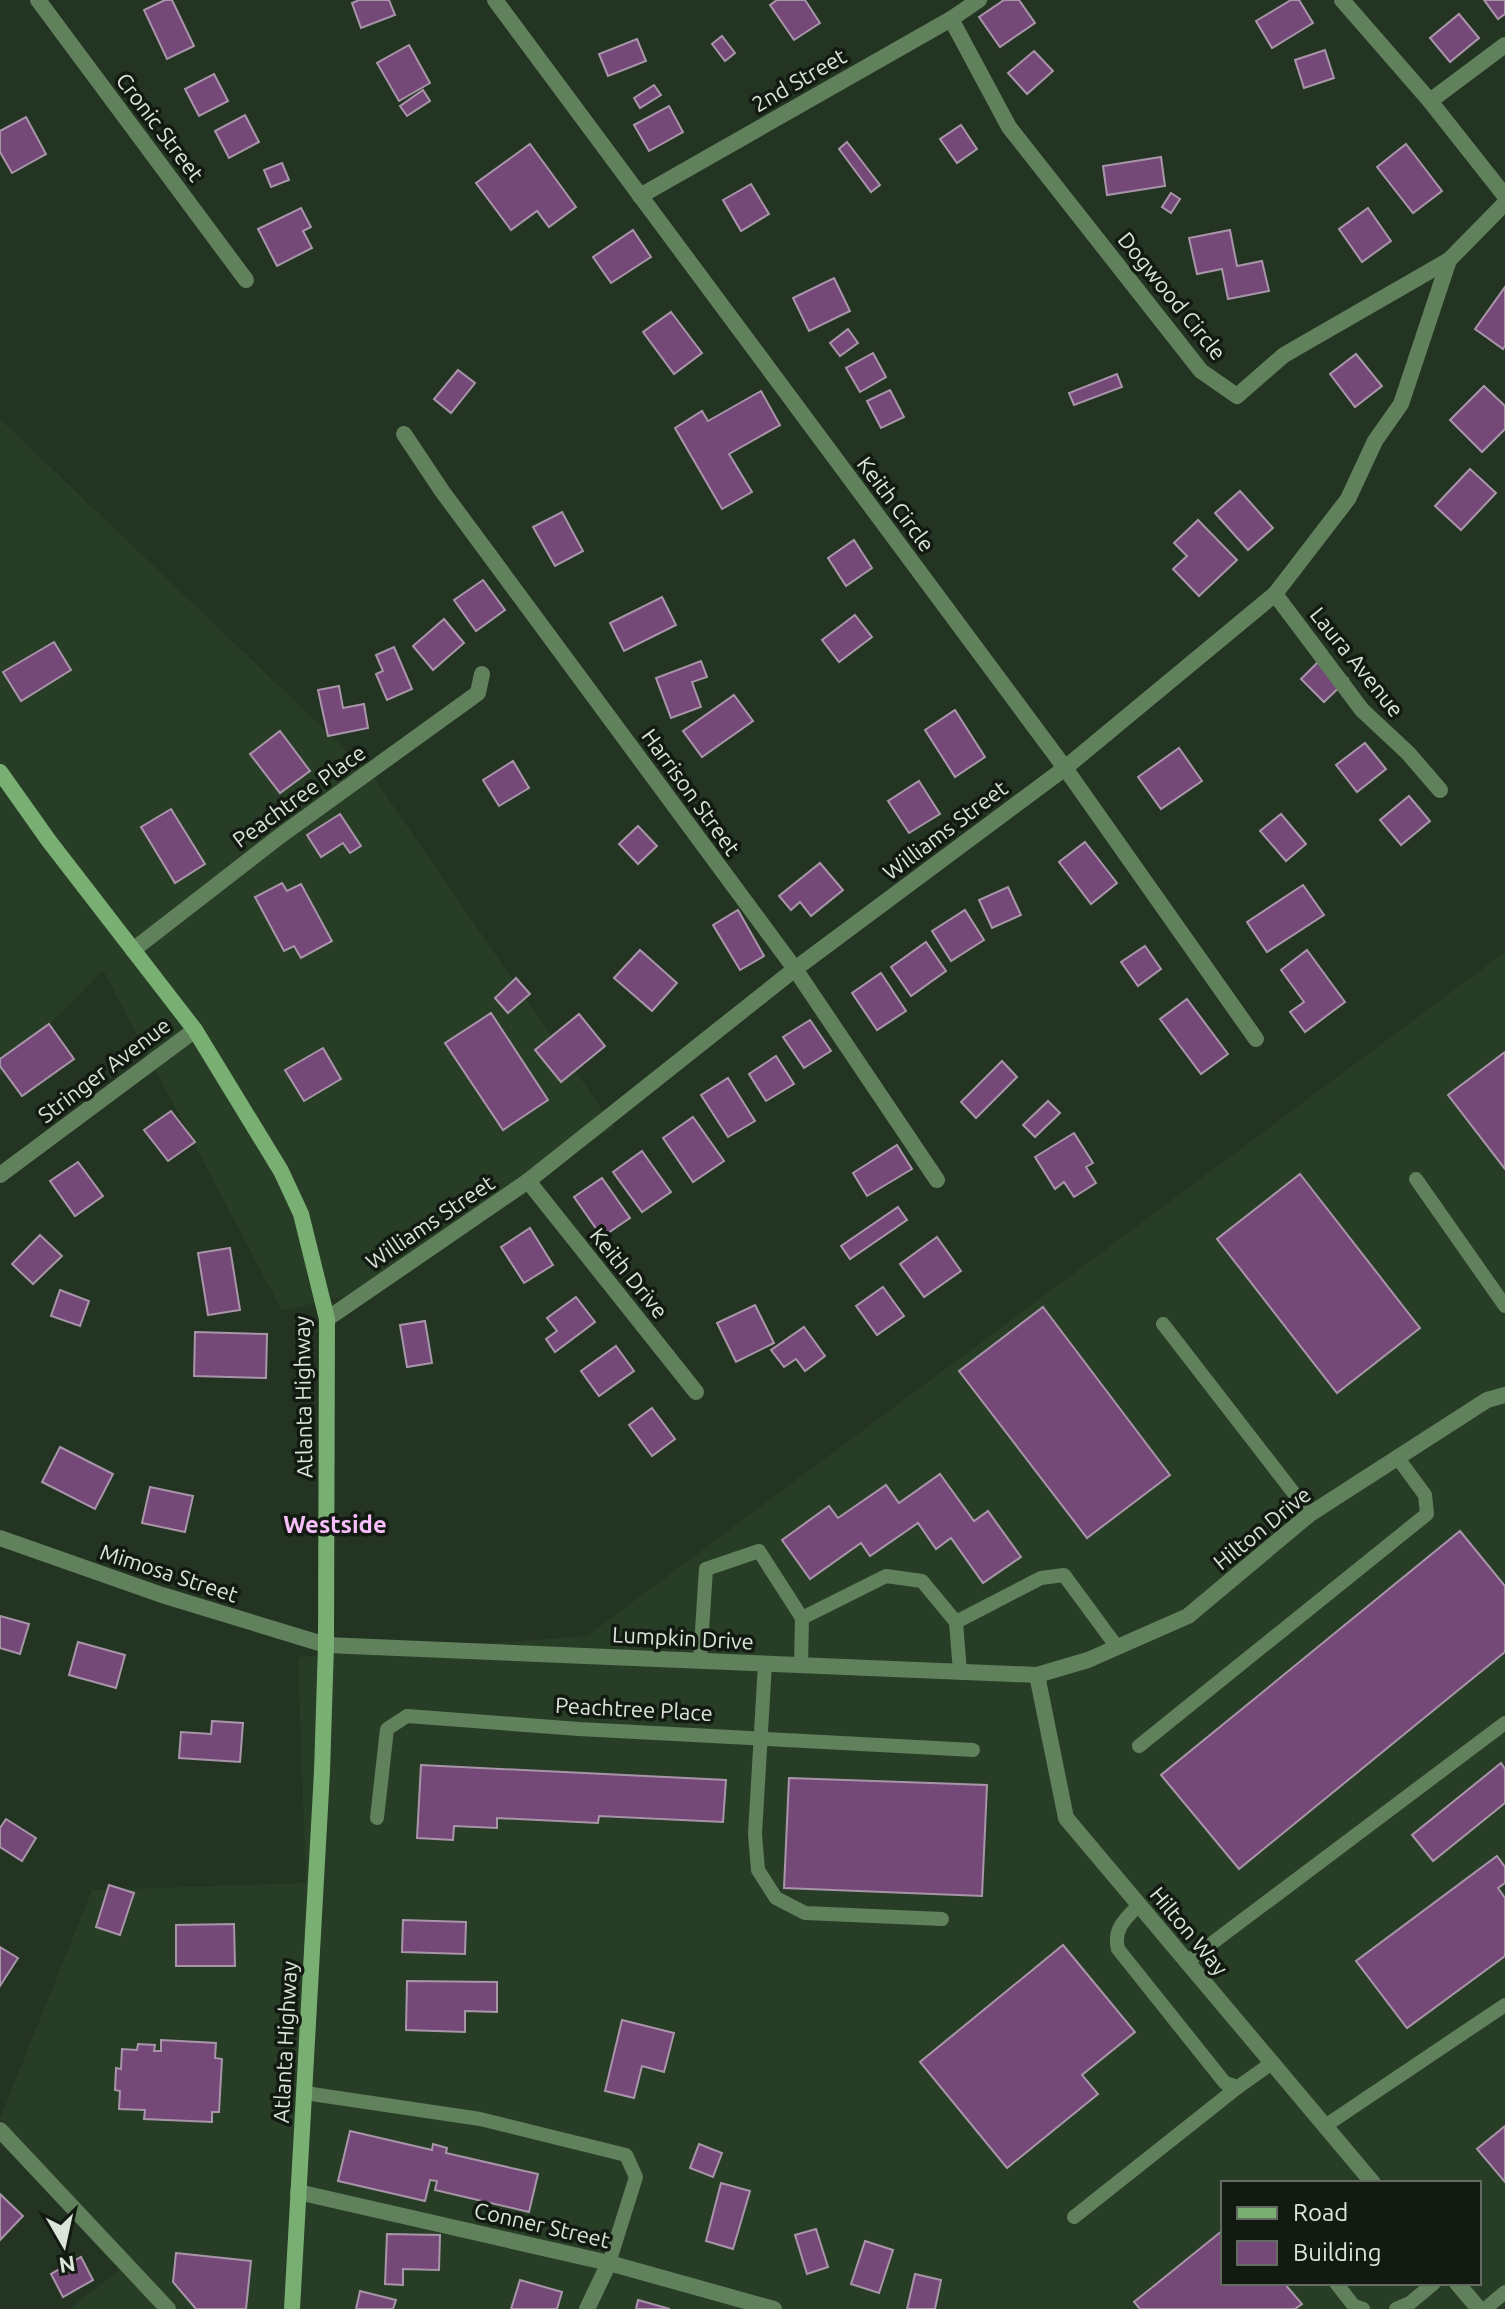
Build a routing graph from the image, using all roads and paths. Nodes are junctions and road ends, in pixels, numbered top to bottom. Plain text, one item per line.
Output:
1 (38, 0) edge
2 (495, 0) edge
3 (979, 0) edge
4 (1342, 0) edge
5 (951, 19) junction
6 (1505, 45) edge
7 (1430, 101) junction
8 (640, 196) junction
9 (1505, 196) edge
10 (1505, 203) edge
11 (1449, 260) junction
12 (246, 280) dead end
13 (404, 434) dead end
14 (1275, 594) junction
15 (482, 674) dead end
16 (1065, 768) junction
17 (2, 778) edge
18 (1440, 790) dead end
19 (133, 950) junction
20 (795, 969) junction
21 (195, 1030) junction
22 (1256, 1039) dead end
23 (0, 1175) edge
24 (1416, 1179) dead end
25 (937, 1180) dead end
26 (528, 1181) junction
27 (1505, 1306) edge
28 (327, 1319) junction
29 (1163, 1324) dead end
30 (696, 1392) dead end
31 (1505, 1395) edge
32 (1397, 1457) junction
33 (1310, 1514) junction
34 (0, 1538) edge
35 (802, 1618) junction
36 (956, 1622) junction
37 (326, 1645) junction
38 (1117, 1647) junction
39 (700, 1661) junction
40 (765, 1664) junction
41 (801, 1666) junction
42 (960, 1672) junction
43 (1037, 1675) junction
44 (1505, 1723) edge
45 (761, 1739) junction
46 (1139, 1746) dead end
47 (973, 1750) dead end
48 (377, 1818) dead end
49 (1139, 1905) junction
50 (942, 1919) dead end
51 (1187, 1962) junction
52 (1505, 2005) edge
53 (1272, 2063) junction
54 (1238, 2087) junction
55 (305, 2093) junction
56 (1325, 2126) junction
57 (0, 2130) edge
58 (1371, 2181) edge
59 (298, 2192) junction
60 (1074, 2217) dead end
61 (609, 2263) junction
62 (1338, 2285) edge
63 (1432, 2285) edge
64 (1459, 2285) edge
65 (1505, 2292) edge
66 (168, 2309) edge
67 (292, 2309) edge
68 (587, 2309) edge
69 (774, 2309) edge
70 (1363, 2309) edge
71 (1396, 2309) edge
72 (1482, 2309) edge

1 - 12 street, Cronic Street
2 - 8 street, Keith Circle
3 - 5 street, 2nd Street
4 - 7 street
5 - 8 street, 2nd Street
5 - 11 street, Dogwood Circle
6 - 7 street
7 - 9 street
8 - 16 street, Keith Circle
10 - 11 street, Dogwood Circle
11 - 14 street, Williams Street
13 - 20 street, Harrison Street
14 - 16 street, Williams Street
14 - 18 street, Laura Avenue
15 - 19 street, Peachtree Place
16 - 20 street, Williams Street
16 - 22 street, Keith Circle
17 - 19 main road, Atlanta Highway
19 - 21 main road, Atlanta Highway
20 - 25 street, Harrison Street
20 - 26 street, Williams Street
21 - 23 street, Stringer Avenue
21 - 28 main road, Atlanta Highway
24 - 27 lane
26 - 28 street, Williams Street
26 - 30 street, Keith Drive
28 - 37 main road, Atlanta Highway
29 - 33 lane
31 - 32 street, Hilton Drive
32 - 33 street, Hilton Drive
32 - 46 lane
33 - 38 street, Hilton Drive
34 - 37 street, Mimosa Street
35 - 36 lane
35 - 39 lane
35 - 41 lane
36 - 38 lane
36 - 42 lane
37 - 39 street, Lumpkin Drive
37 - 55 main road, Atlanta Highway
38 - 43 street, Hilton Drive
39 - 40 street, Lumpkin Drive
40 - 41 street, Lumpkin Drive
40 - 45 lane
41 - 42 street, Lumpkin Drive
42 - 43 street, Lumpkin Drive
43 - 49 street, Hilton Way
44 - 51 lane
45 - 47 lane, Peachtree Place
45 - 48 lane, Peachtree Place
45 - 50 lane
49 - 51 street, Hilton Way
49 - 54 lane
51 - 53 street, Hilton Way
52 - 56 lane
53 - 54 lane
53 - 56 street, Hilton Way
54 - 60 lane
55 - 59 main road, Atlanta Highway
55 - 61 lane
56 - 58 street, Hilton Way
57 - 66 street
59 - 61 street, Conner Street
59 - 67 main road, Atlanta Highway
61 - 68 street
61 - 69 street, Conner Street
62 - 70 lane
63 - 71 lane
64 - 72 street
65 - 72 lane

